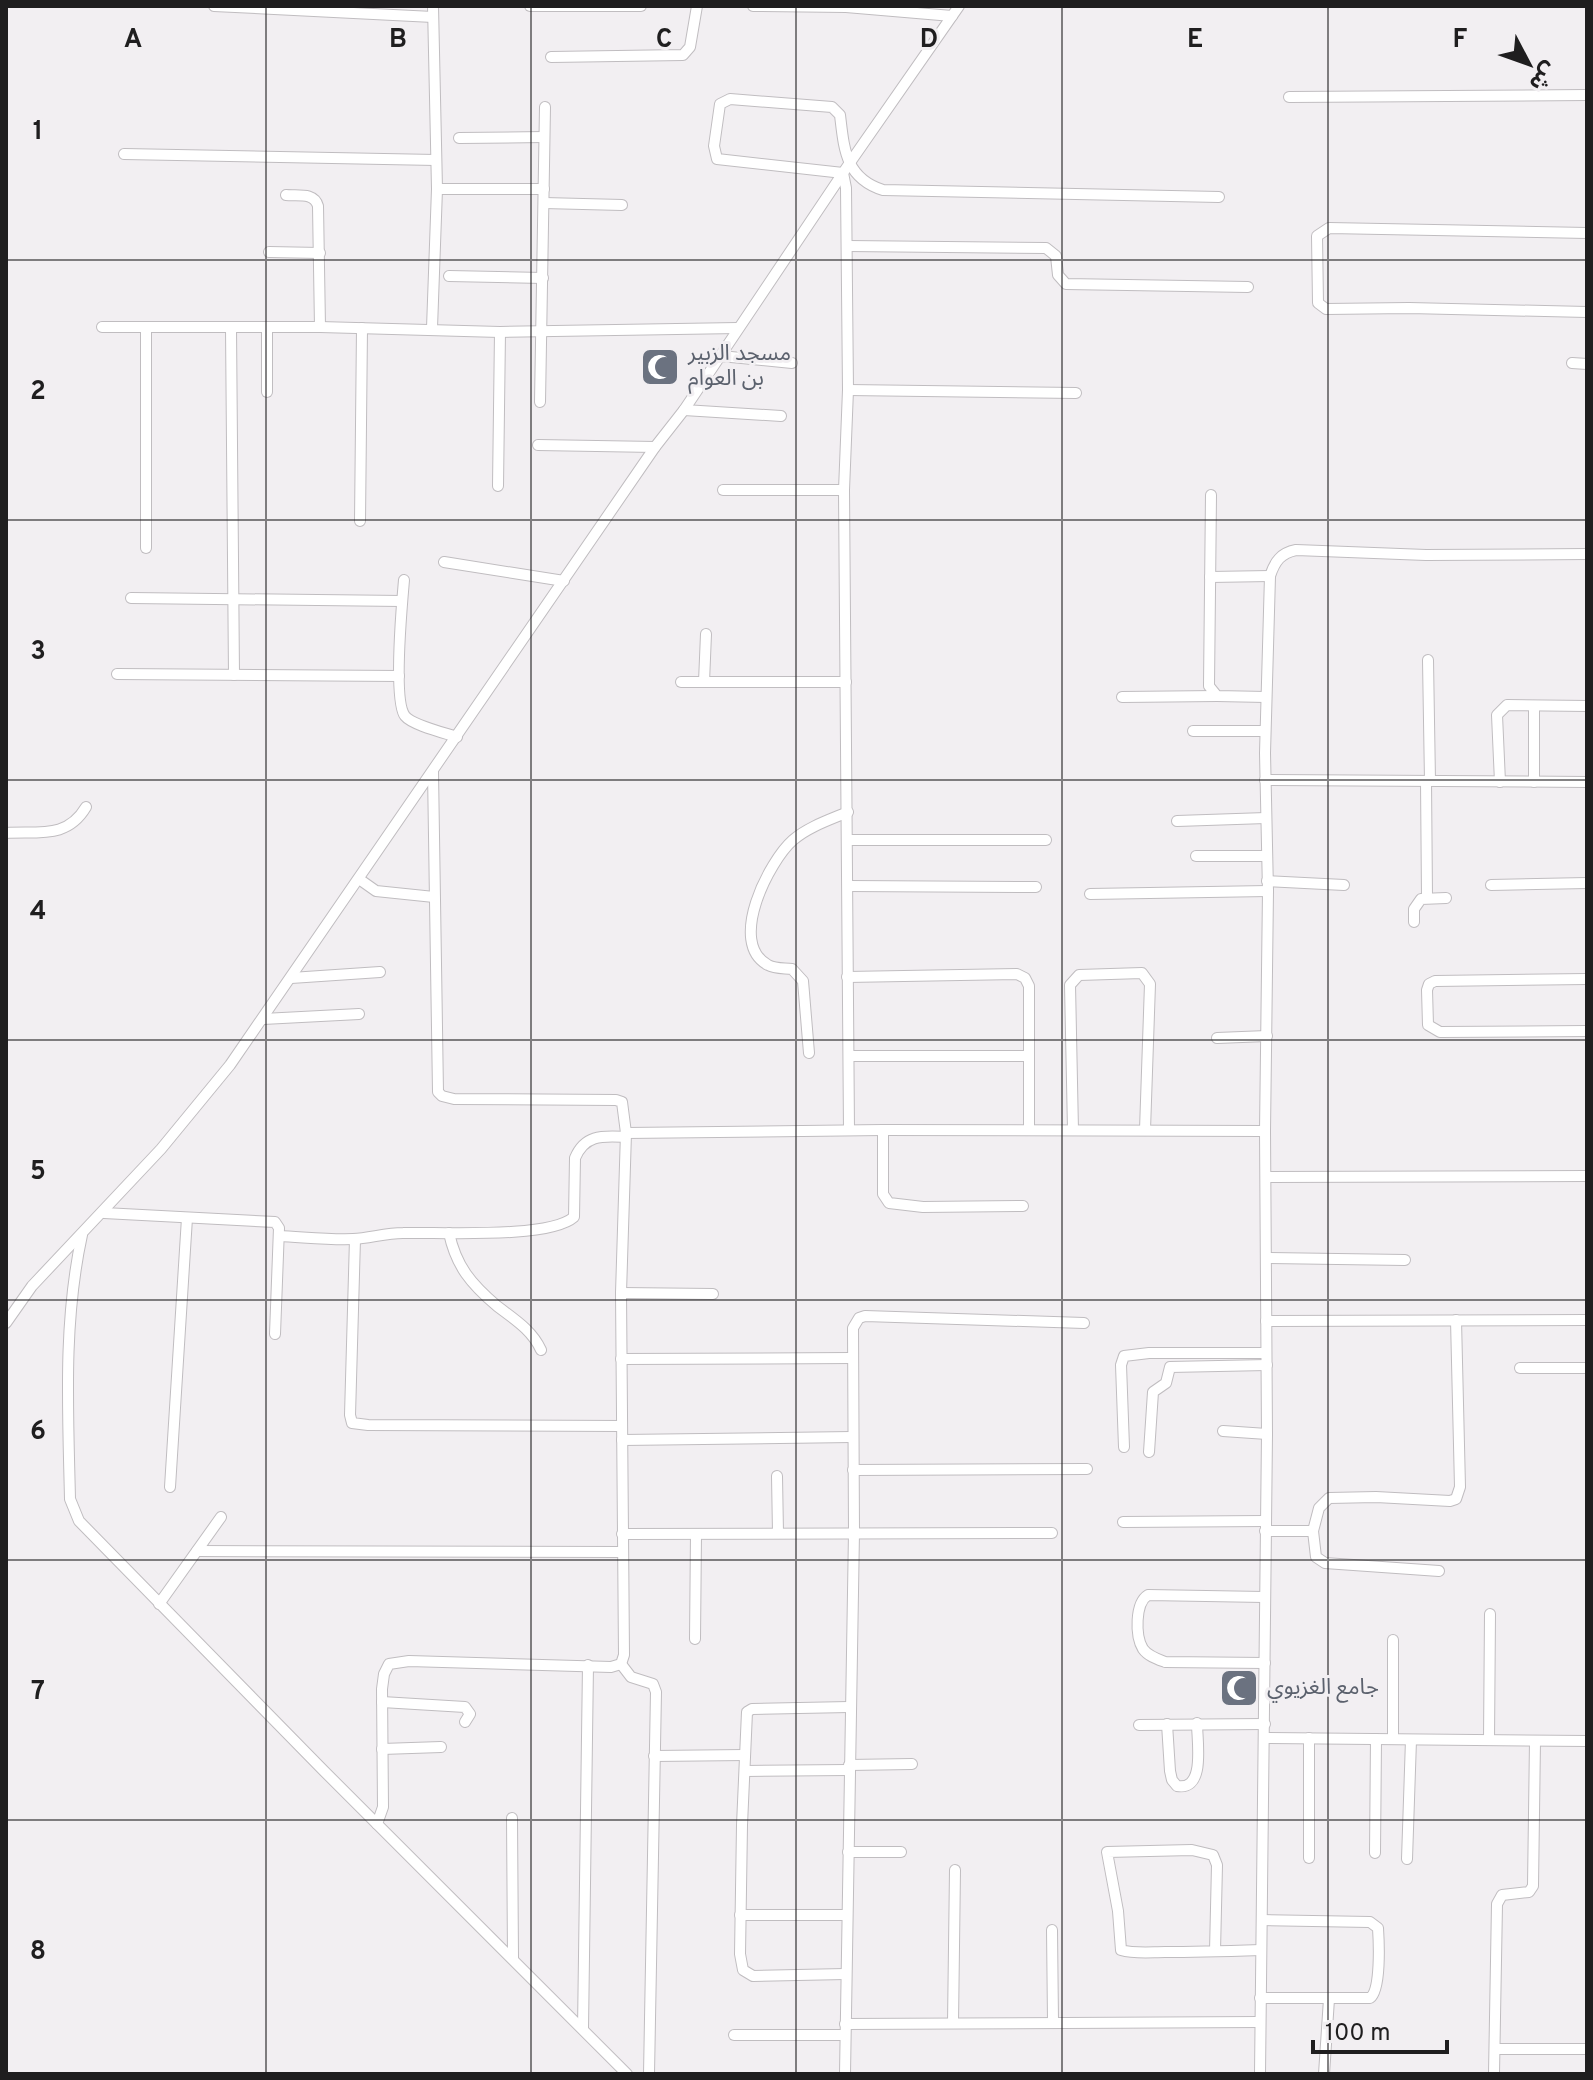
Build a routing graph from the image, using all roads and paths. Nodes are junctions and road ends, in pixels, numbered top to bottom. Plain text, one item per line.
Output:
1 (214, 6) edge
2 (530, 6) edge
3 (568, 6) edge
4 (641, 6) edge
5 (697, 6) edge
6 (753, 6) edge
7 (846, 6) edge
8 (959, 6) edge
9 (305, 8) edge
10 (433, 12) edge
11 (952, 16) junction
12 (551, 57) dead end
13 (1587, 95) edge
14 (1289, 97) dead end
15 (545, 107) dead end
16 (544, 137) junction
17 (459, 138) dead end
18 (124, 154) dead end
19 (436, 160) junction
20 (846, 168) junction
21 (437, 189) junction
22 (544, 189) junction
23 (286, 195) dead end
24 (1219, 197) dead end
25 (544, 203) junction
26 (622, 205) dead end
27 (1587, 233) edge
28 (848, 246) junction
29 (269, 252) dead end
30 (320, 253) junction
31 (449, 276) dead end
32 (543, 278) junction
33 (1248, 287) dead end
34 (1587, 312) edge
35 (102, 327) dead end
36 (267, 327) junction
37 (320, 327) junction
38 (146, 328) junction
39 (231, 328) junction
40 (362, 328) junction
41 (432, 328) junction
42 (738, 328) junction
43 (542, 331) junction
44 (500, 332) junction
45 (721, 356) junction
46 (792, 363) dead end
47 (1572, 363) dead end
48 (1587, 364) edge
49 (848, 390) junction
50 (267, 392) dead end
51 (1076, 393) dead end
52 (540, 402) dead end
53 (684, 410) junction
54 (781, 416) dead end
55 (538, 445) dead end
56 (655, 447) junction
57 (498, 486) dead end
58 (723, 490) dead end
59 (844, 490) junction
60 (1211, 495) dead end
61 (360, 521) dead end
62 (146, 548) dead end
63 (1587, 554) edge
64 (444, 562) dead end
65 (1270, 576) junction
66 (1210, 577) junction
67 (404, 580) dead end
68 (564, 581) junction
69 (131, 598) dead end
70 (235, 600) junction
71 (402, 601) junction
72 (706, 634) dead end
73 (1428, 660) dead end
74 (117, 674) dead end
75 (234, 675) junction
76 (399, 676) junction
77 (681, 682) dead end
78 (704, 682) junction
79 (846, 682) junction
80 (1217, 696) junction
81 (1122, 697) dead end
82 (1266, 697) junction
83 (1534, 706) junction
84 (1587, 706) edge
85 (1193, 731) dead end
86 (1265, 731) junction
87 (457, 737) junction
88 (433, 771) junction
89 (1265, 780) junction
90 (1428, 781) junction
91 (1500, 782) junction
92 (1534, 782) junction
93 (1587, 782) edge
94 (86, 807) dead end
95 (848, 812) junction
96 (1266, 818) junction
97 (1177, 821) dead end
98 (6, 833) edge
99 (848, 840) junction
100 (1046, 840) dead end
101 (1196, 856) dead end
102 (1267, 856) junction
103 (359, 879) junction
104 (1587, 883) edge
105 (1344, 885) dead end
106 (1491, 885) dead end
107 (848, 886) junction
108 (1268, 886) junction
109 (1036, 887) dead end
110 (1090, 894) dead end
111 (434, 897) junction
112 (1427, 897) junction
113 (1446, 898) dead end
114 (1414, 922) dead end
115 (380, 972) dead end
116 (847, 977) junction
117 (291, 978) junction
118 (1587, 979) edge
119 (359, 1014) dead end
120 (263, 1019) junction
121 (1587, 1031) edge
122 (1267, 1036) junction
123 (1217, 1038) dead end
124 (809, 1053) dead end
125 (849, 1056) junction
126 (1029, 1056) junction
127 (849, 1130) junction
128 (883, 1130) junction
129 (1029, 1130) junction
130 (1073, 1130) junction
131 (1145, 1130) junction
132 (1265, 1131) junction
133 (626, 1135) junction
134 (1587, 1176) edge
135 (1266, 1177) junction
136 (1023, 1206) dead end
137 (104, 1213) junction
138 (187, 1218) junction
139 (83, 1233) junction
140 (449, 1233) junction
141 (279, 1236) junction
142 (355, 1239) junction
143 (1266, 1258) junction
144 (1405, 1260) dead end
145 (621, 1293) junction
146 (713, 1294) dead end
147 (1456, 1320) junction
148 (1587, 1320) edge
149 (1266, 1321) junction
150 (6, 1323) edge
151 (1084, 1323) dead end
152 (275, 1334) dead end
153 (541, 1350) dead end
154 (852, 1358) junction
155 (621, 1359) junction
156 (1267, 1359) junction
157 (1520, 1368) dead end
158 (1587, 1368) edge
159 (622, 1426) junction
160 (1223, 1431) dead end
161 (1267, 1434) junction
162 (852, 1437) junction
163 (622, 1440) junction
164 (1124, 1447) dead end
165 (1149, 1452) dead end
166 (1087, 1469) dead end
167 (853, 1470) junction
168 (777, 1476) dead end
169 (170, 1487) dead end
170 (221, 1517) dead end
171 (1123, 1522) dead end
172 (1265, 1526) junction
173 (1313, 1531) junction
174 (854, 1532) junction
175 (778, 1533) junction
176 (1052, 1533) dead end
177 (622, 1534) junction
178 (696, 1534) junction
179 (197, 1551) junction
180 (622, 1552) junction
181 (1439, 1571) dead end
182 (1264, 1597) junction
183 (159, 1604) junction
184 (1490, 1614) dead end
185 (695, 1639) dead end
186 (1393, 1640) dead end
187 (1265, 1663) junction
188 (621, 1664) junction
189 (588, 1665) junction
190 (382, 1702) junction
191 (849, 1707) junction
192 (465, 1722) dead end
193 (1197, 1723) junction
194 (1167, 1724) junction
195 (1265, 1724) junction
196 (1139, 1725) dead end
197 (1265, 1738) junction
198 (1309, 1738) junction
199 (1376, 1739) junction
200 (1393, 1739) junction
201 (1411, 1740) junction
202 (1489, 1740) junction
203 (1535, 1741) junction
204 (1587, 1741) edge
205 (441, 1747) dead end
206 (382, 1749) junction
207 (745, 1755) junction
208 (654, 1756) junction
209 (912, 1764) dead end
210 (848, 1768) junction
211 (745, 1771) junction
212 (512, 1818) dead end
213 (377, 1824) junction
214 (848, 1852) junction
215 (901, 1852) dead end
216 (1375, 1853) dead end
217 (1309, 1858) dead end
218 (1407, 1859) dead end
219 (955, 1870) dead end
220 (740, 1915) junction
221 (846, 1915) junction
222 (1262, 1920) junction
223 (1052, 1930) dead end
224 (1261, 1950) junction
225 (1215, 1951) junction
226 (513, 1958) junction
227 (845, 1974) junction
228 (1260, 1998) junction
229 (1329, 1999) junction
230 (1053, 2021) junction
231 (1260, 2022) junction
232 (953, 2023) junction
233 (583, 2029) junction
234 (845, 2030) junction
235 (734, 2035) dead end
236 (1496, 2049) junction
237 (1587, 2049) edge
238 (627, 2074) edge
239 (649, 2074) edge
240 (845, 2074) edge
241 (1260, 2074) edge
242 (1324, 2074) edge
243 (1494, 2074) edge

1 - 9 street
2 - 3 street
3 - 4 street
5 - 12 street
6 - 7 street
7 - 11 street
8 - 11 street
9 - 10 street
10 - 19 street
11 - 20 street
13 - 14 street
15 - 16 street
16 - 17 street
16 - 22 street
18 - 19 street
19 - 21 street
20 - 20 street
20 - 24 street
20 - 28 street
20 - 42 street
21 - 22 street
21 - 41 street
22 - 25 street
23 - 30 street
25 - 26 street
25 - 32 street
27 - 34 street
28 - 33 street
28 - 49 street
29 - 30 street
30 - 37 street
31 - 32 street
32 - 43 street
35 - 38 street
36 - 37 street
36 - 39 street
36 - 50 street
37 - 40 street
38 - 39 street
38 - 62 street
39 - 70 street
40 - 41 street
40 - 61 street
41 - 44 street
42 - 43 street
42 - 45 street
43 - 44 street
43 - 52 street
44 - 57 street
45 - 46 street
45 - 53 street
47 - 48 street
49 - 51 street
49 - 59 street
53 - 54 street
53 - 56 street
55 - 56 street
56 - 68 street
58 - 59 street
59 - 79 street
60 - 66 street
63 - 65 street
64 - 68 street
65 - 66 street
65 - 82 street
66 - 80 street
67 - 71 street
68 - 87 street
69 - 70 street
70 - 71 street
70 - 75 street
71 - 76 street
72 - 78 street
73 - 90 street
74 - 75 street
75 - 76 street
76 - 87 street
77 - 78 street
78 - 79 street
79 - 95 street
80 - 81 street
80 - 82 street
82 - 86 street
83 - 84 street
83 - 91 street
83 - 92 street
85 - 86 street
86 - 89 street
87 - 88 street
88 - 103 street
88 - 111 street
89 - 90 street
89 - 96 street
90 - 91 street
90 - 112 street
91 - 92 street
92 - 93 street
94 - 98 street
95 - 99 street
95 - 124 street
96 - 97 street
96 - 102 street
99 - 100 street
99 - 107 street
101 - 102 street
102 - 108 street
103 - 111 street
103 - 117 street
104 - 106 street
105 - 108 street
107 - 109 street
107 - 116 street
108 - 110 street
108 - 122 street
111 - 133 street
112 - 113 street
112 - 114 street
115 - 117 street
116 - 125 street
116 - 126 street
117 - 120 street
118 - 121 street
119 - 120 street
120 - 137 street
122 - 123 street
122 - 132 street
125 - 126 street
125 - 127 street
126 - 129 street
127 - 128 street
127 - 133 street
128 - 129 street
128 - 136 street
129 - 130 street
130 - 131 street
130 - 131 street
131 - 132 street
132 - 135 street
133 - 140 street
133 - 145 street
134 - 135 street
135 - 143 street
137 - 138 street
137 - 139 street
138 - 141 street
138 - 169 street
139 - 150 street
139 - 183 street
140 - 142 street
140 - 153 street
141 - 142 street
141 - 152 street
142 - 159 street
143 - 144 street
143 - 149 street
145 - 146 street
145 - 155 street
147 - 148 street
147 - 149 street
147 - 173 street
149 - 156 street
151 - 154 street
154 - 155 street
154 - 162 street
155 - 159 street
156 - 161 street
156 - 164 street
156 - 165 street
157 - 158 street
159 - 163 street
160 - 161 street
161 - 172 street
162 - 163 street
162 - 167 street
163 - 177 street
166 - 167 street
167 - 174 street
168 - 175 street
170 - 179 street
171 - 172 street
172 - 173 street
172 - 182 street
173 - 181 street
174 - 175 street
174 - 176 street
174 - 191 street
175 - 178 street
177 - 178 street
177 - 180 street
178 - 185 street
179 - 180 street
179 - 183 street
180 - 188 street
182 - 187 street
182 - 187 street
183 - 213 street
184 - 202 street
186 - 200 street
187 - 195 street
188 - 189 street
188 - 208 street
189 - 190 street
189 - 233 street
190 - 192 street
190 - 206 street
191 - 207 street
191 - 210 street
193 - 194 street
193 - 194 street
193 - 195 street
194 - 196 street
195 - 197 street
197 - 198 street
197 - 222 street
198 - 199 street
198 - 217 street
199 - 200 street
199 - 216 street
200 - 201 street
201 - 202 street
201 - 218 street
202 - 203 street
203 - 204 street
203 - 236 street
205 - 206 street
206 - 213 street
207 - 208 street
207 - 211 street
208 - 239 street
209 - 210 street
210 - 211 street
210 - 214 street
211 - 220 street
212 - 226 street
213 - 226 street
214 - 215 street
214 - 221 street
219 - 232 street
220 - 221 street
220 - 227 street
221 - 227 street
222 - 224 street
222 - 229 street
223 - 230 street
224 - 225 street
224 - 228 street
225 - 225 street
226 - 233 street
227 - 234 street
228 - 229 street
228 - 231 street
229 - 242 street
230 - 231 street
230 - 232 street
231 - 241 street
232 - 234 street
233 - 238 street
234 - 235 street
234 - 240 street
236 - 237 street
236 - 243 street

